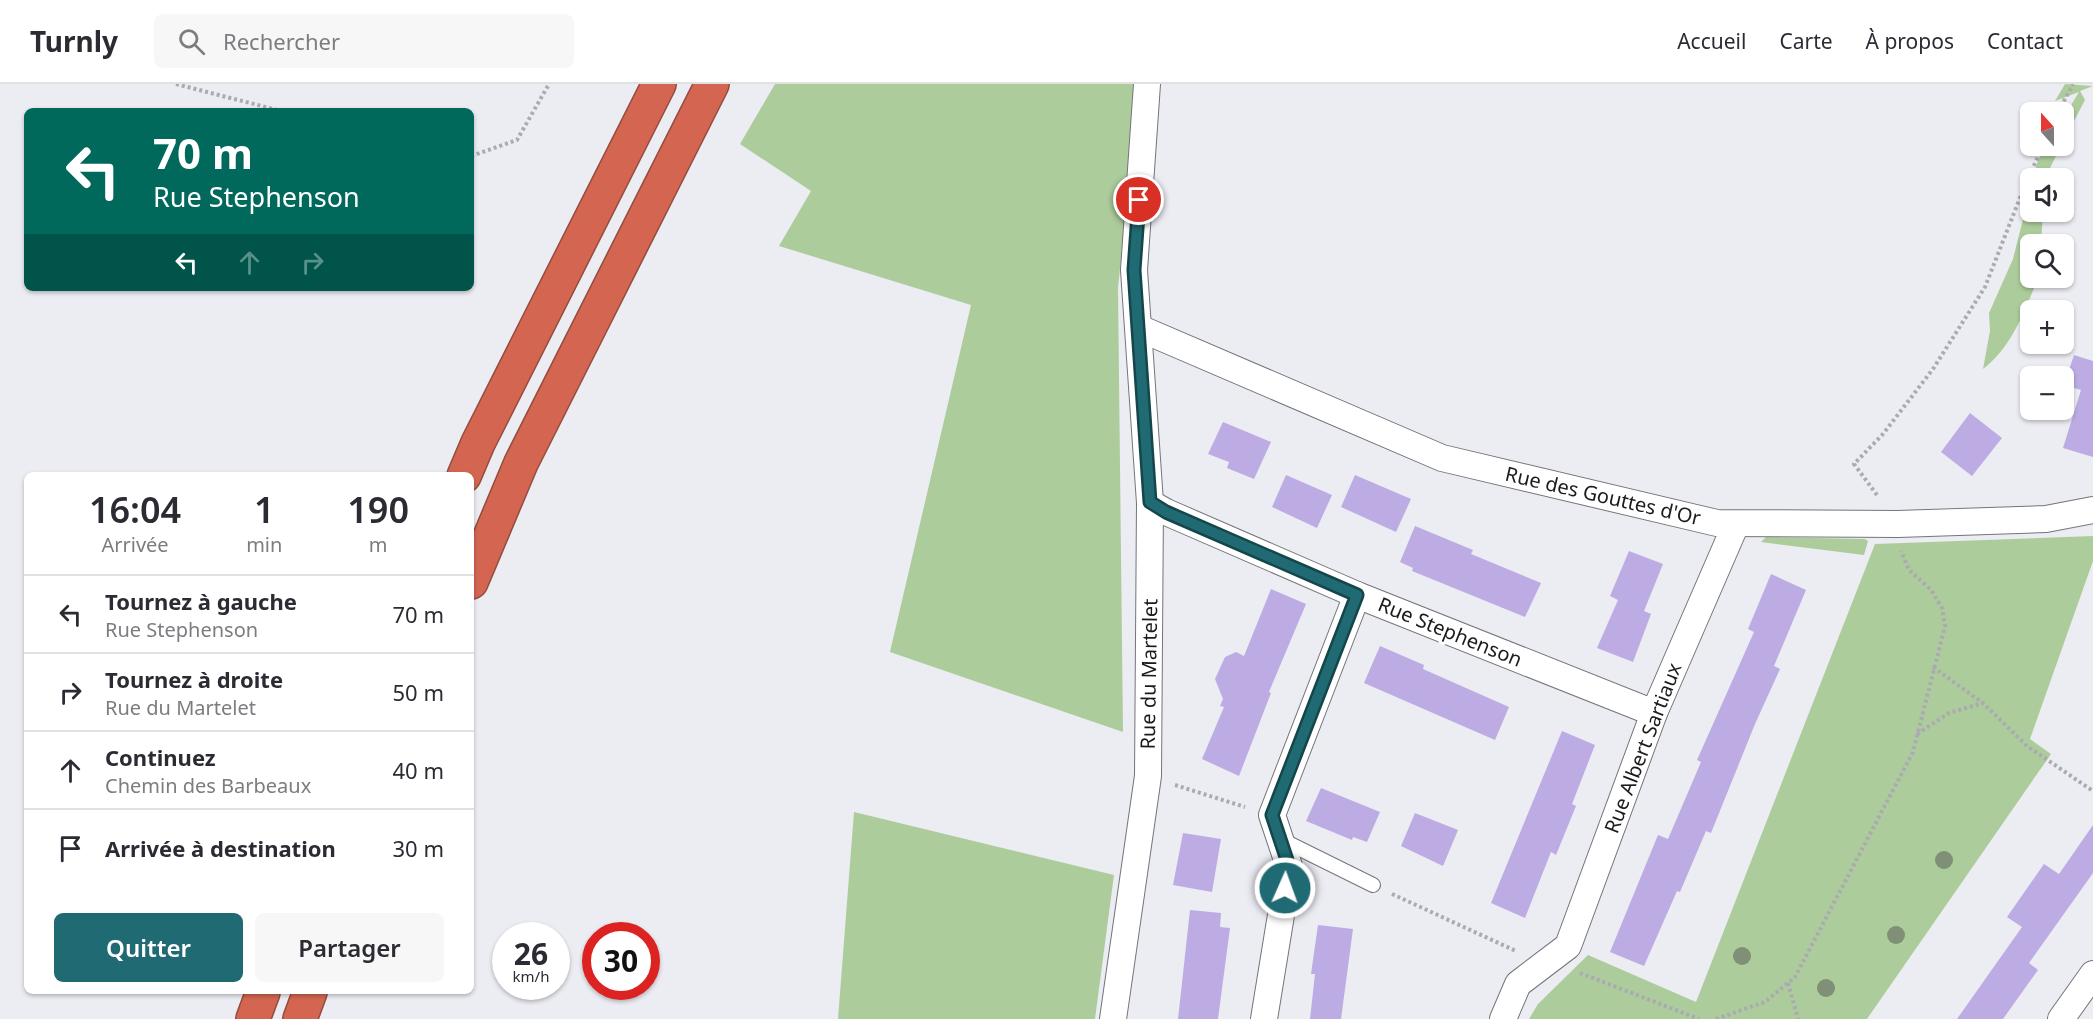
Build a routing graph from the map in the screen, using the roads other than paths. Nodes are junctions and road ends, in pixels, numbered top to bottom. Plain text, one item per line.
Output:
1 (659, 84) edge
2 (712, 84) edge
3 (1147, 84) edge
4 (1139, 328) junction
5 (466, 472) edge
6 (1150, 502) junction
7 (2093, 510) edge
8 (1736, 524) junction
9 (474, 575) edge
10 (1357, 595) junction
11 (1654, 713) junction
12 (1280, 840) junction
13 (1373, 885) road end
14 (2093, 974) edge
15 (262, 994) edge
16 (309, 994) edge
17 (253, 1019) edge
18 (300, 1019) edge
19 (1113, 1019) edge
20 (1264, 1019) edge
21 (1503, 1019) edge
22 (2061, 1019) edge

1 - 5 highway
2 - 9 highway
3 - 4 street, Rue du Martelet
4 - 6 street, Rue du Martelet
4 - 8 street, Rue des Gouttes d'Or
6 - 10 street, Rue Stephenson
6 - 19 street, Rue du Martelet
7 - 8 street, Rue des Gouttes d'Or
8 - 11 street, Rue Albert Sartiaux
10 - 11 street, Rue Stephenson
10 - 12 street
11 - 21 street, Rue Albert Sartiaux
12 - 13 lane
12 - 20 street
14 - 22 street
15 - 17 highway
16 - 18 highway

